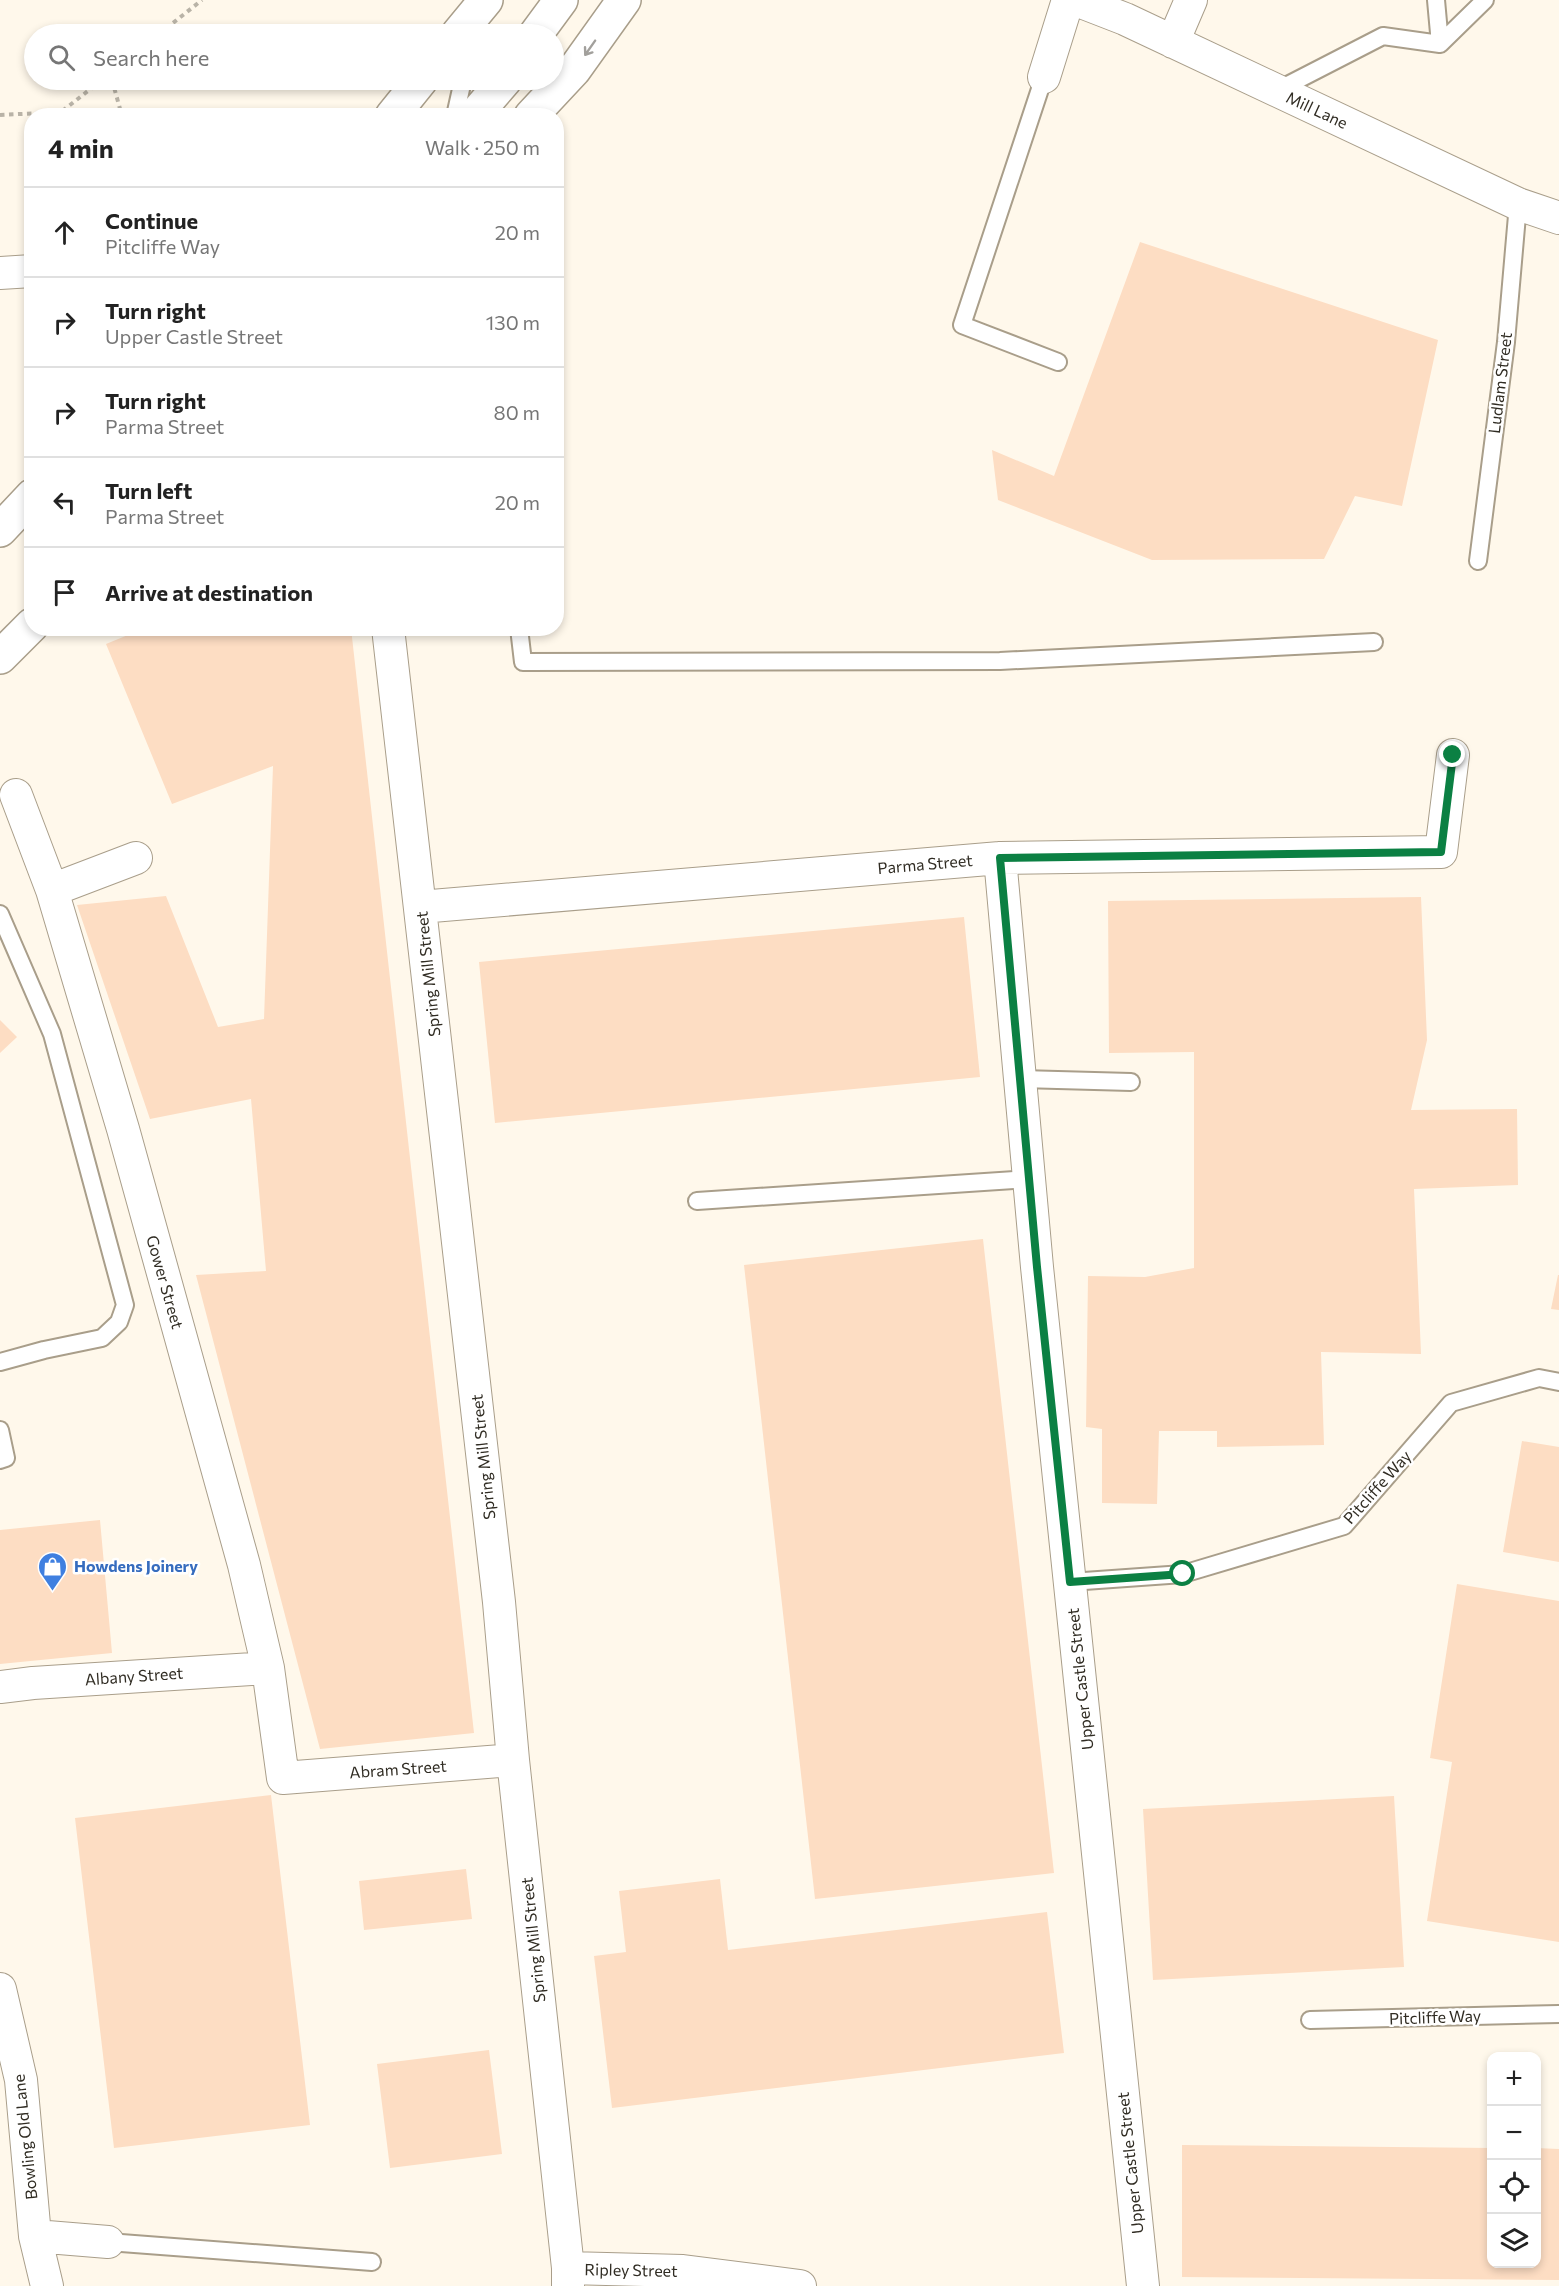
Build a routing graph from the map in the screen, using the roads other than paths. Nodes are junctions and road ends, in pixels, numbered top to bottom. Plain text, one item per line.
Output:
1 (561, 0) edge
2 (624, 0) edge
3 (1068, 0) edge
4 (1076, 0) edge
5 (1191, 0) edge
6 (1436, 0) edge
7 (1485, 0) edge
8 (544, 24) edge
9 (1173, 42) junction
10 (1440, 44) junction
11 (1044, 77) joint
12 (564, 81) edge
13 (413, 90) edge
14 (461, 90) edge
15 (496, 90) edge
16 (555, 90) edge
17 (1276, 91) junction
18 (398, 108) edge
19 (457, 108) edge
20 (481, 108) edge
21 (538, 108) edge
22 (1518, 204) junction
23 (1559, 218) edge
24 (24, 272) edge
25 (0, 273) edge
26 (1058, 362) dead end
27 (24, 504) edge
28 (0, 530) edge
29 (1478, 561) dead end
30 (24, 633) edge
31 (389, 636) edge
32 (520, 636) edge
33 (1374, 642) dead end
34 (0, 657) edge
35 (1453, 755) dead end
36 (16, 795) dead end
37 (136, 858) dead end
38 (1000, 858) junction
39 (52, 890) junction
40 (420, 907) junction
41 (0, 914) edge
42 (1021, 1079) junction
43 (1131, 1082) dead end
44 (1030, 1179) junction
45 (698, 1201) dead end
46 (0, 1362) edge
47 (1559, 1382) edge
48 (0, 1430) edge
49 (0, 1460) edge
50 (1070, 1582) junction
51 (268, 1668) junction
52 (0, 1687) edge
53 (513, 1760) junction
54 (283, 1778) joint
55 (0, 1989) edge
56 (1559, 2014) edge
57 (1310, 2020) dead end
58 (35, 2236) junction
59 (108, 2242) joint
60 (372, 2262) dead end
61 (568, 2277) edge
62 (47, 2286) edge
63 (800, 2286) edge
64 (1143, 2286) edge

1 - 8 main road
2 -> 12 main road
3 - 11 street
4 - 9 street, Mill Lane
5 - 9 street
6 - 10 lane
7 - 10 lane
9 - 17 street, Mill Lane
10 - 17 lane
11 - 26 lane
13 - 18 main road
14 - 19 lane
15 - 20 main road
16 -> 21 main road
17 - 22 street, Mill Lane
22 - 23 street, Mill Lane
22 - 29 lane, Ludlam Street
24 - 25 street
27 - 28 main road
30 - 34 main road
31 - 40 street, Spring Mill Street
32 - 33 lane
35 - 38 street, Parma Street
36 - 39 street, Gower Street
37 - 39 street
38 - 40 street, Parma Street
38 - 42 street, Upper Castle Street
39 - 51 street, Gower Street
40 - 53 street, Spring Mill Street
41 - 46 lane
42 - 43 lane
42 - 44 street, Upper Castle Street
44 - 45 lane
44 - 50 street, Upper Castle Street
47 - 50 lane, Pitcliffe Way
48 - 49 lane
50 - 64 street, Upper Castle Street
51 - 52 street, Albany Street
51 - 54 street, Gower Street
53 - 54 street, Abram Street
53 - 61 street, Spring Mill Street
55 - 58 street, Bowling Old Lane
56 - 57 lane, Pitcliffe Way
58 - 59 street
58 - 62 street, Bowling Old Lane
59 - 60 lane
61 - 63 street, Ripley Street

